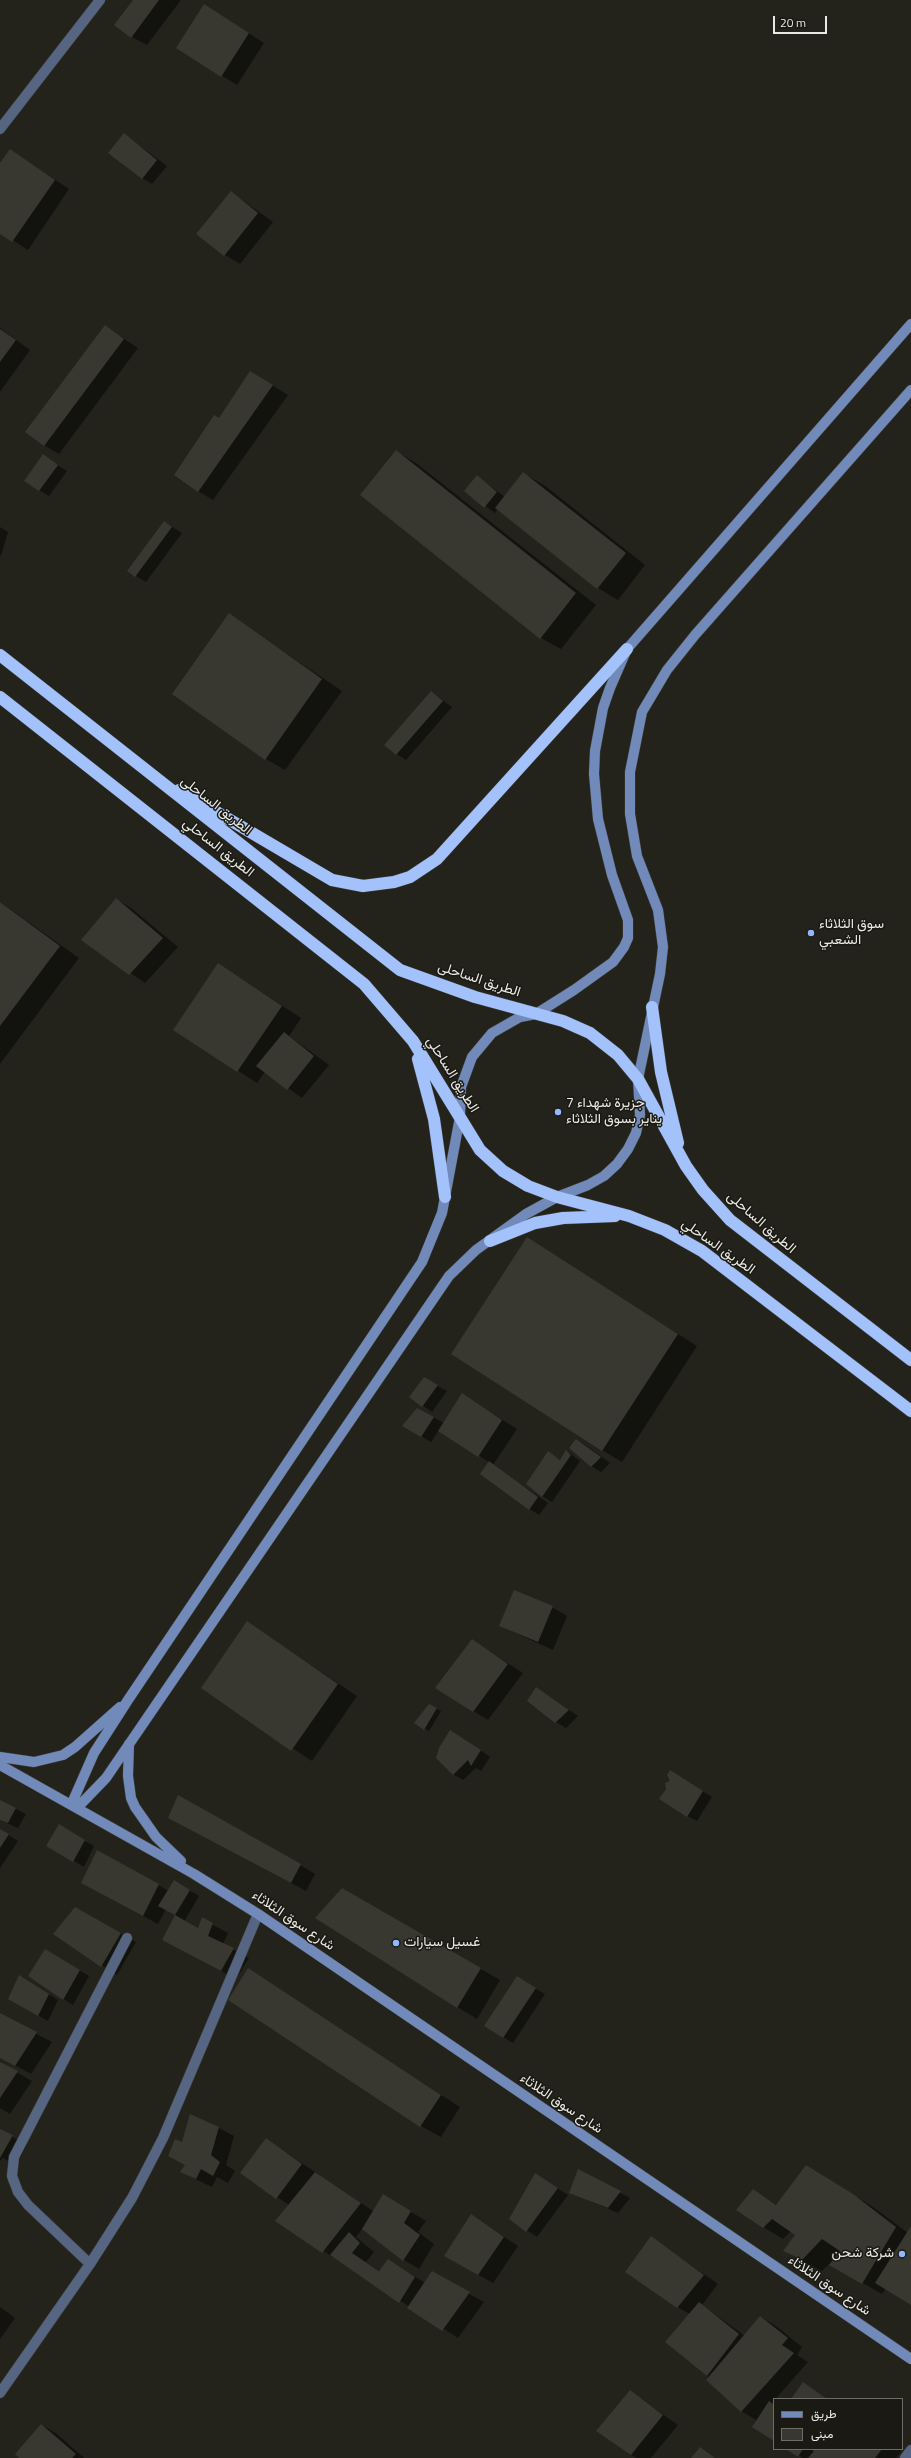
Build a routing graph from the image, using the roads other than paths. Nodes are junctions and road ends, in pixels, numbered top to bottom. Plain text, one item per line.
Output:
1 (100, 0) edge
2 (0, 129) edge
3 (911, 324) edge
4 (911, 390) edge
5 (627, 649) junction
6 (0, 655) edge
7 (0, 697) edge
8 (159, 781) junction
9 (652, 1007) junction
10 (536, 1014) junction
11 (413, 1041) junction
12 (638, 1079) junction
13 (460, 1117) junction
14 (686, 1166) junction
15 (445, 1197) junction
16 (557, 1197) junction
17 (629, 1216) junction
18 (490, 1241) junction
19 (911, 1360) edge
20 (911, 1411) edge
21 (128, 1700) junction
22 (129, 1743) junction
23 (0, 1757) edge
24 (0, 1765) edge
25 (75, 1805) junction
26 (194, 1874) junction
27 (258, 1914) junction
28 (126, 1938) dead end
29 (90, 2264) junction
30 (911, 2360) edge
31 (0, 2393) edge
32 (911, 2450) edge
33 (905, 2458) edge

1 - 2 street
3 - 5 street
4 - 9 street
5 - 8 highway
5 - 10 street
6 - 8 highway, الطريق الساحلى
7 - 11 highway, الطريق الساحلي
8 - 10 highway, الطريق الساحلى
9 - 12 street
9 - 14 highway
10 - 12 highway, الطريق الساحلى
10 - 13 street
11 - 13 highway, الطريق الساحلي
11 - 15 highway
12 - 14 highway, الطريق الساحلى
12 - 16 street
13 - 15 street
13 - 16 highway, الطريق الساحلي
14 - 19 highway, الطريق الساحلى
15 - 21 street
16 - 17 highway, الطريق الساحلي
16 - 18 street
17 - 18 highway
17 - 20 highway, الطريق الساحلي
18 - 22 street
21 - 23 street
21 - 25 street
22 - 25 street
22 - 26 street
24 - 25 street
25 - 26 street
26 - 27 street, شارع سوق الثلاثاء
27 - 29 street
27 - 30 street, شارع سوق الثلاثاء
28 - 29 street
29 - 31 street
32 - 33 street

